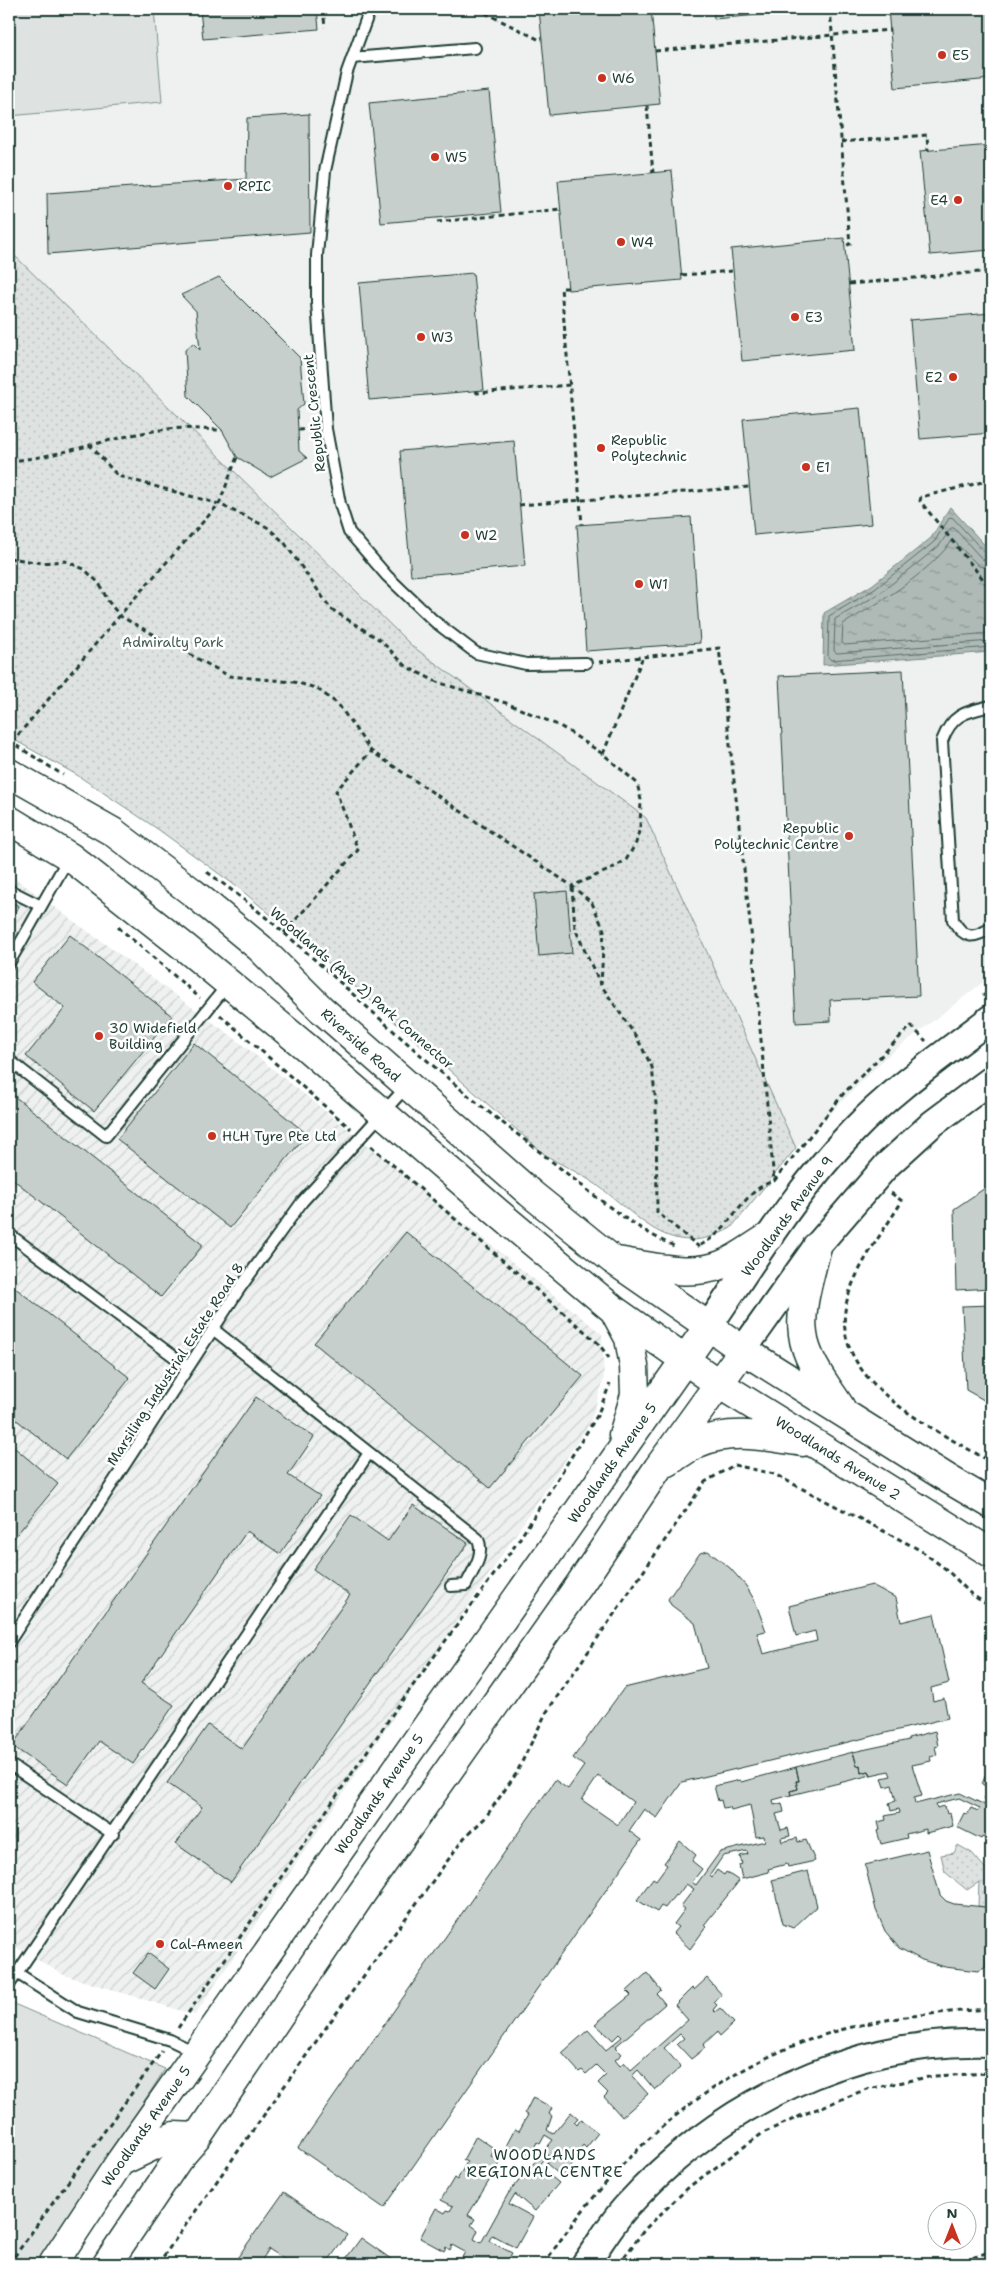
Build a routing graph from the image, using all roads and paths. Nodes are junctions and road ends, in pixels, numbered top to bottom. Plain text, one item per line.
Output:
1 (323, 9) edge
2 (370, 9) edge
3 (477, 9) edge
4 (830, 9) edge
5 (325, 27) dead end
6 (890, 30) dead end
7 (832, 35) junction
8 (542, 41) dead end
9 (475, 48) dead end
10 (655, 51) dead end
11 (352, 58) junction
12 (646, 106) dead end
13 (841, 142) junction
14 (928, 151) dead end
15 (653, 173) dead end
16 (560, 209) dead end
17 (437, 222) dead end
18 (845, 246) dead end
19 (733, 271) dead end
20 (991, 271) edge
21 (682, 275) dead end
22 (849, 284) dead end
23 (568, 288) dead end
24 (570, 385) junction
25 (476, 391) dead end
26 (222, 430) dead end
27 (89, 444) junction
28 (237, 457) dead end
29 (9, 461) edge
30 (991, 480) edge
31 (749, 487) dead end
32 (580, 500) junction
33 (219, 504) junction
34 (520, 504) dead end
35 (582, 524) dead end
36 (9, 558) edge
37 (991, 588) edge
38 (120, 616) junction
39 (642, 659) junction
40 (586, 663) joint
41 (991, 706) edge
42 (10, 741) edge
43 (371, 750) junction
44 (603, 754) junction
45 (9, 773) edge
46 (69, 778) dead end
47 (9, 820) edge
48 (70, 857) junction
49 (203, 869) dead end
50 (572, 886) junction
51 (9, 890) edge
52 (41, 906) junction
53 (111, 921) dead end
54 (991, 928) edge
55 (284, 933) junction
56 (9, 963) edge
57 (228, 984) junction
58 (601, 985) junction
59 (209, 1006) junction
60 (991, 1018) edge
61 (925, 1040) dead end
62 (9, 1060) edge
63 (991, 1080) edge
64 (407, 1086) junction
65 (382, 1113) junction
66 (360, 1137) junction
67 (774, 1181) junction
68 (902, 1201) dead end
69 (9, 1234) edge
70 (769, 1238) junction
71 (682, 1246) dead end
72 (690, 1246) dead end
73 (698, 1246) junction
74 (817, 1246) junction
75 (613, 1260) junction
76 (614, 1310) junction
77 (708, 1327) junction
78 (213, 1329) junction
79 (743, 1350) junction
80 (685, 1362) junction
81 (188, 1367) junction
82 (610, 1367) dead end
83 (611, 1382) dead end
84 (719, 1384) junction
85 (846, 1416) junction
86 (817, 1445) junction
87 (369, 1453) junction
88 (616, 1460) junction
89 (991, 1462) edge
90 (658, 1468) junction
91 (991, 1504) edge
92 (991, 1553) edge
93 (451, 1586) dead end
94 (991, 1607) edge
95 (10, 1637) edge
96 (9, 1764) edge
97 (112, 1834) junction
98 (13, 1972) edge
99 (9, 1985) edge
100 (170, 2040) junction
101 (991, 2043) edge
102 (198, 2053) junction
103 (991, 2073) edge
104 (196, 2138) junction
105 (120, 2162) junction
106 (991, 2251) edge
107 (9, 2264) edge
108 (53, 2264) edge
109 (107, 2264) edge
110 (158, 2264) edge
111 (586, 2264) edge
112 (619, 2264) edge
113 (956, 2264) edge

1 - 5 path
2 - 11 lane, Republic Crescent
3 - 8 path
4 - 7 path
6 - 7 path
7 - 10 path
7 - 13 path
9 - 11 lane
11 - 40 lane, Republic Crescent
12 - 15 path
13 - 14 path
13 - 18 path
16 - 17 path
19 - 21 path
20 - 22 path
23 - 24 path
24 - 25 path
24 - 32 path
26 - 27 path
27 - 29 path
27 - 33 path
28 - 33 path
30 - 37 path
31 - 32 path
32 - 34 path
32 - 35 path
33 - 38 path
33 - 44 path
36 - 38 path
38 - 42 path
38 - 43 path
39 - 40 path
39 - 44 path
39 - 67 path
41 - 54 lane
42 - 46 path
43 - 50 path
43 - 55 path
44 - 50 path
45 - 64 main road, Riverside Road
47 - 48 main road
48 - 52 lane
48 - 57 main road
49 - 55 path, Woodlands (Ave 2) Park Connector
50 - 58 path
50 - 58 path
51 - 52 lane
52 - 56 lane
53 - 59 path
55 - 71 path, Woodlands (Ave 2) Park Connector
57 - 59 lane
57 - 65 main road
58 - 73 path
59 - 62 lane
59 - 66 path
60 - 70 main road, Woodlands Avenue 9
61 - 67 path
63 - 74 main road
64 - 65 lane, Marsiling Industrial Estate Road 8
64 - 75 main road, Riverside Road
65 - 66 lane, Marsiling Industrial Estate Road 8
65 - 76 main road
66 - 78 lane, Marsiling Industrial Estate Road 8
66 - 82 path
67 - 73 path
68 - 89 path
69 - 81 lane
70 - 75 main road
70 - 77 main road, Woodlands Avenue 9
72 - 73 path
74 - 79 main road
74 - 85 main road
75 - 77 main road, Riverside Road
76 - 80 main road
76 - 88 main road
77 - 79 main road
77 - 80 main road, Woodlands Avenue 5
78 - 81 lane, Marsiling Industrial Estate Road 8
78 - 87 lane
79 - 84 main road
79 - 85 main road
80 - 84 main road, Woodlands Avenue 2
80 - 88 main road, Woodlands Avenue 5
81 - 95 lane, Marsiling Industrial Estate Road 8
83 - 100 path
84 - 86 main road, Woodlands Avenue 2
84 - 90 main road
85 - 91 main road
86 - 90 main road
86 - 92 main road, Woodlands Avenue 2
87 - 93 lane
87 - 97 lane
88 - 102 main road, Woodlands Avenue 5
90 - 104 main road
94 - 110 path
96 - 97 lane
97 - 98 lane
98 - 99 lane
98 - 100 lane
100 - 102 lane
100 - 107 path
101 - 111 main road
102 - 105 main road, Woodlands Avenue 5
103 - 112 path
104 - 105 main road
104 - 109 main road
105 - 108 main road, Woodlands Avenue 5
106 - 113 path

